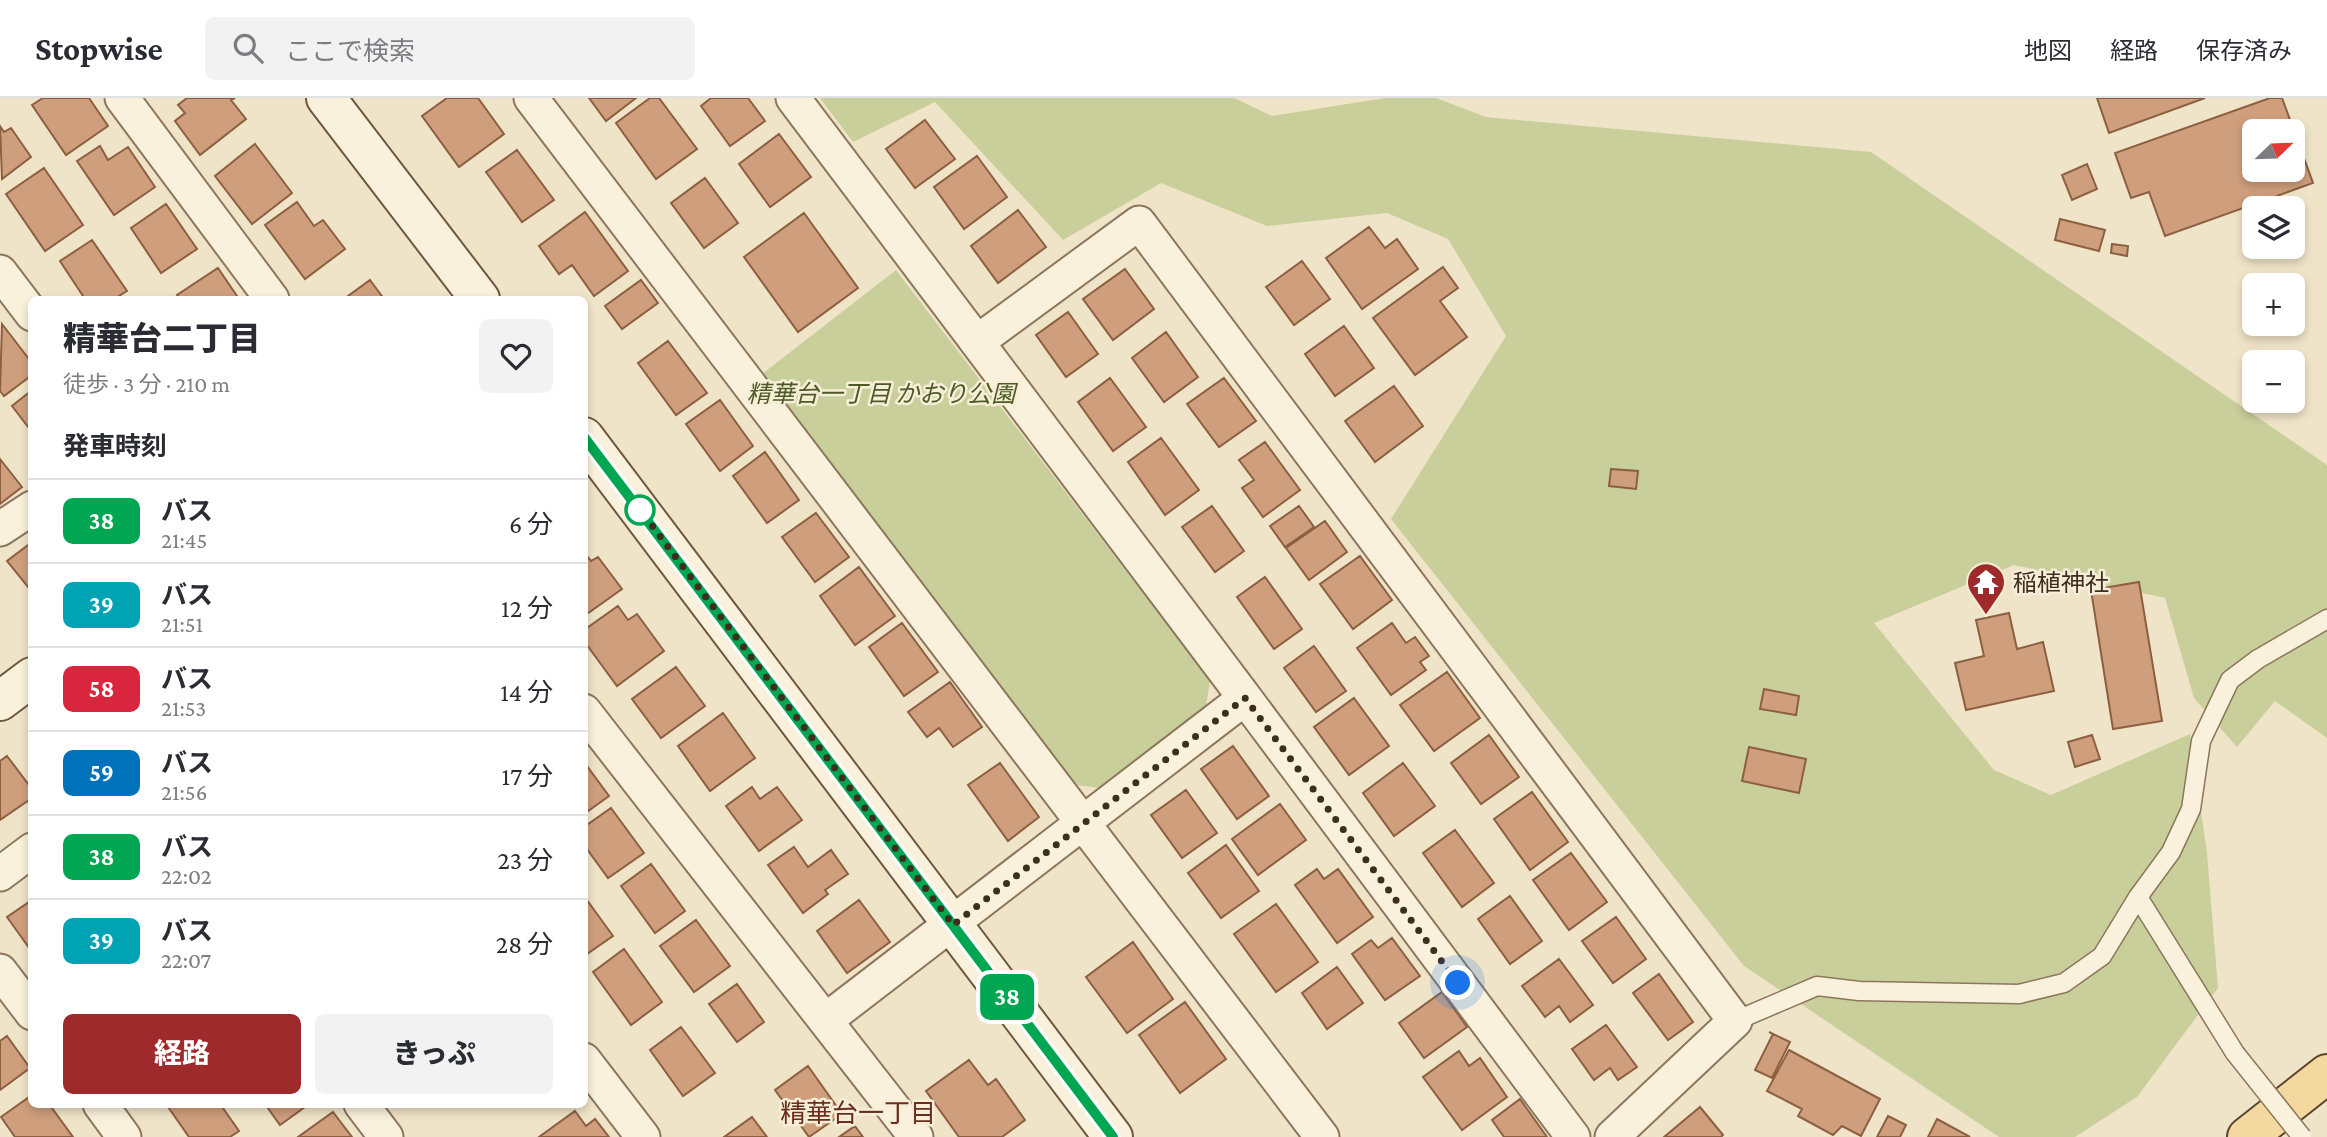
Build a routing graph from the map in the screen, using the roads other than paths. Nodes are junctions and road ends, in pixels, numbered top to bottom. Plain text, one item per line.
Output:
1 (122, 98) edge
2 (326, 98) edge
3 (531, 98) edge
4 (793, 98) edge
5 (0, 272) edge
6 (270, 296) edge
7 (478, 296) edge
8 (28, 309) edge
9 (977, 342) junction
10 (588, 442) edge
11 (28, 511) edge
12 (0, 529) edge
13 (2327, 619) edge
14 (28, 680) edge
15 (1245, 698) junction
16 (0, 701) edge
17 (588, 716) edge
18 (1084, 822) junction
19 (28, 853) edge
20 (0, 874) edge
21 (2138, 897) junction
22 (953, 925) junction
23 (0, 971) edge
24 (28, 1008) edge
25 (827, 1020) junction
26 (1735, 1021) junction
27 (588, 1065) edge
28 (2327, 1074) edge
29 (103, 1108) edge
30 (364, 1108) edge
31 (124, 1137) edge
32 (386, 1137) edge
33 (643, 1137) edge
34 (916, 1137) edge
35 (1113, 1137) edge
36 (1322, 1137) edge
37 (1573, 1137) edge
38 (1612, 1137) edge
39 (2247, 1137) edge
40 (2302, 1137) edge

1 - 6 street
2 - 7 street
3 - 18 street
4 - 9 street
5 - 8 street
9 - 15 street
9 - 26 street
10 - 22 street
11 - 12 street
13 - 21 lane
14 - 16 street
15 - 18 street
15 - 37 street
17 - 25 street
18 - 22 street
18 - 36 street
19 - 20 street
21 - 26 lane
21 - 40 lane, bridge
22 - 25 street
22 - 35 street
23 - 24 street
25 - 34 street
26 - 38 street
27 - 33 street
28 - 39 main road
29 - 31 street
30 - 32 street

